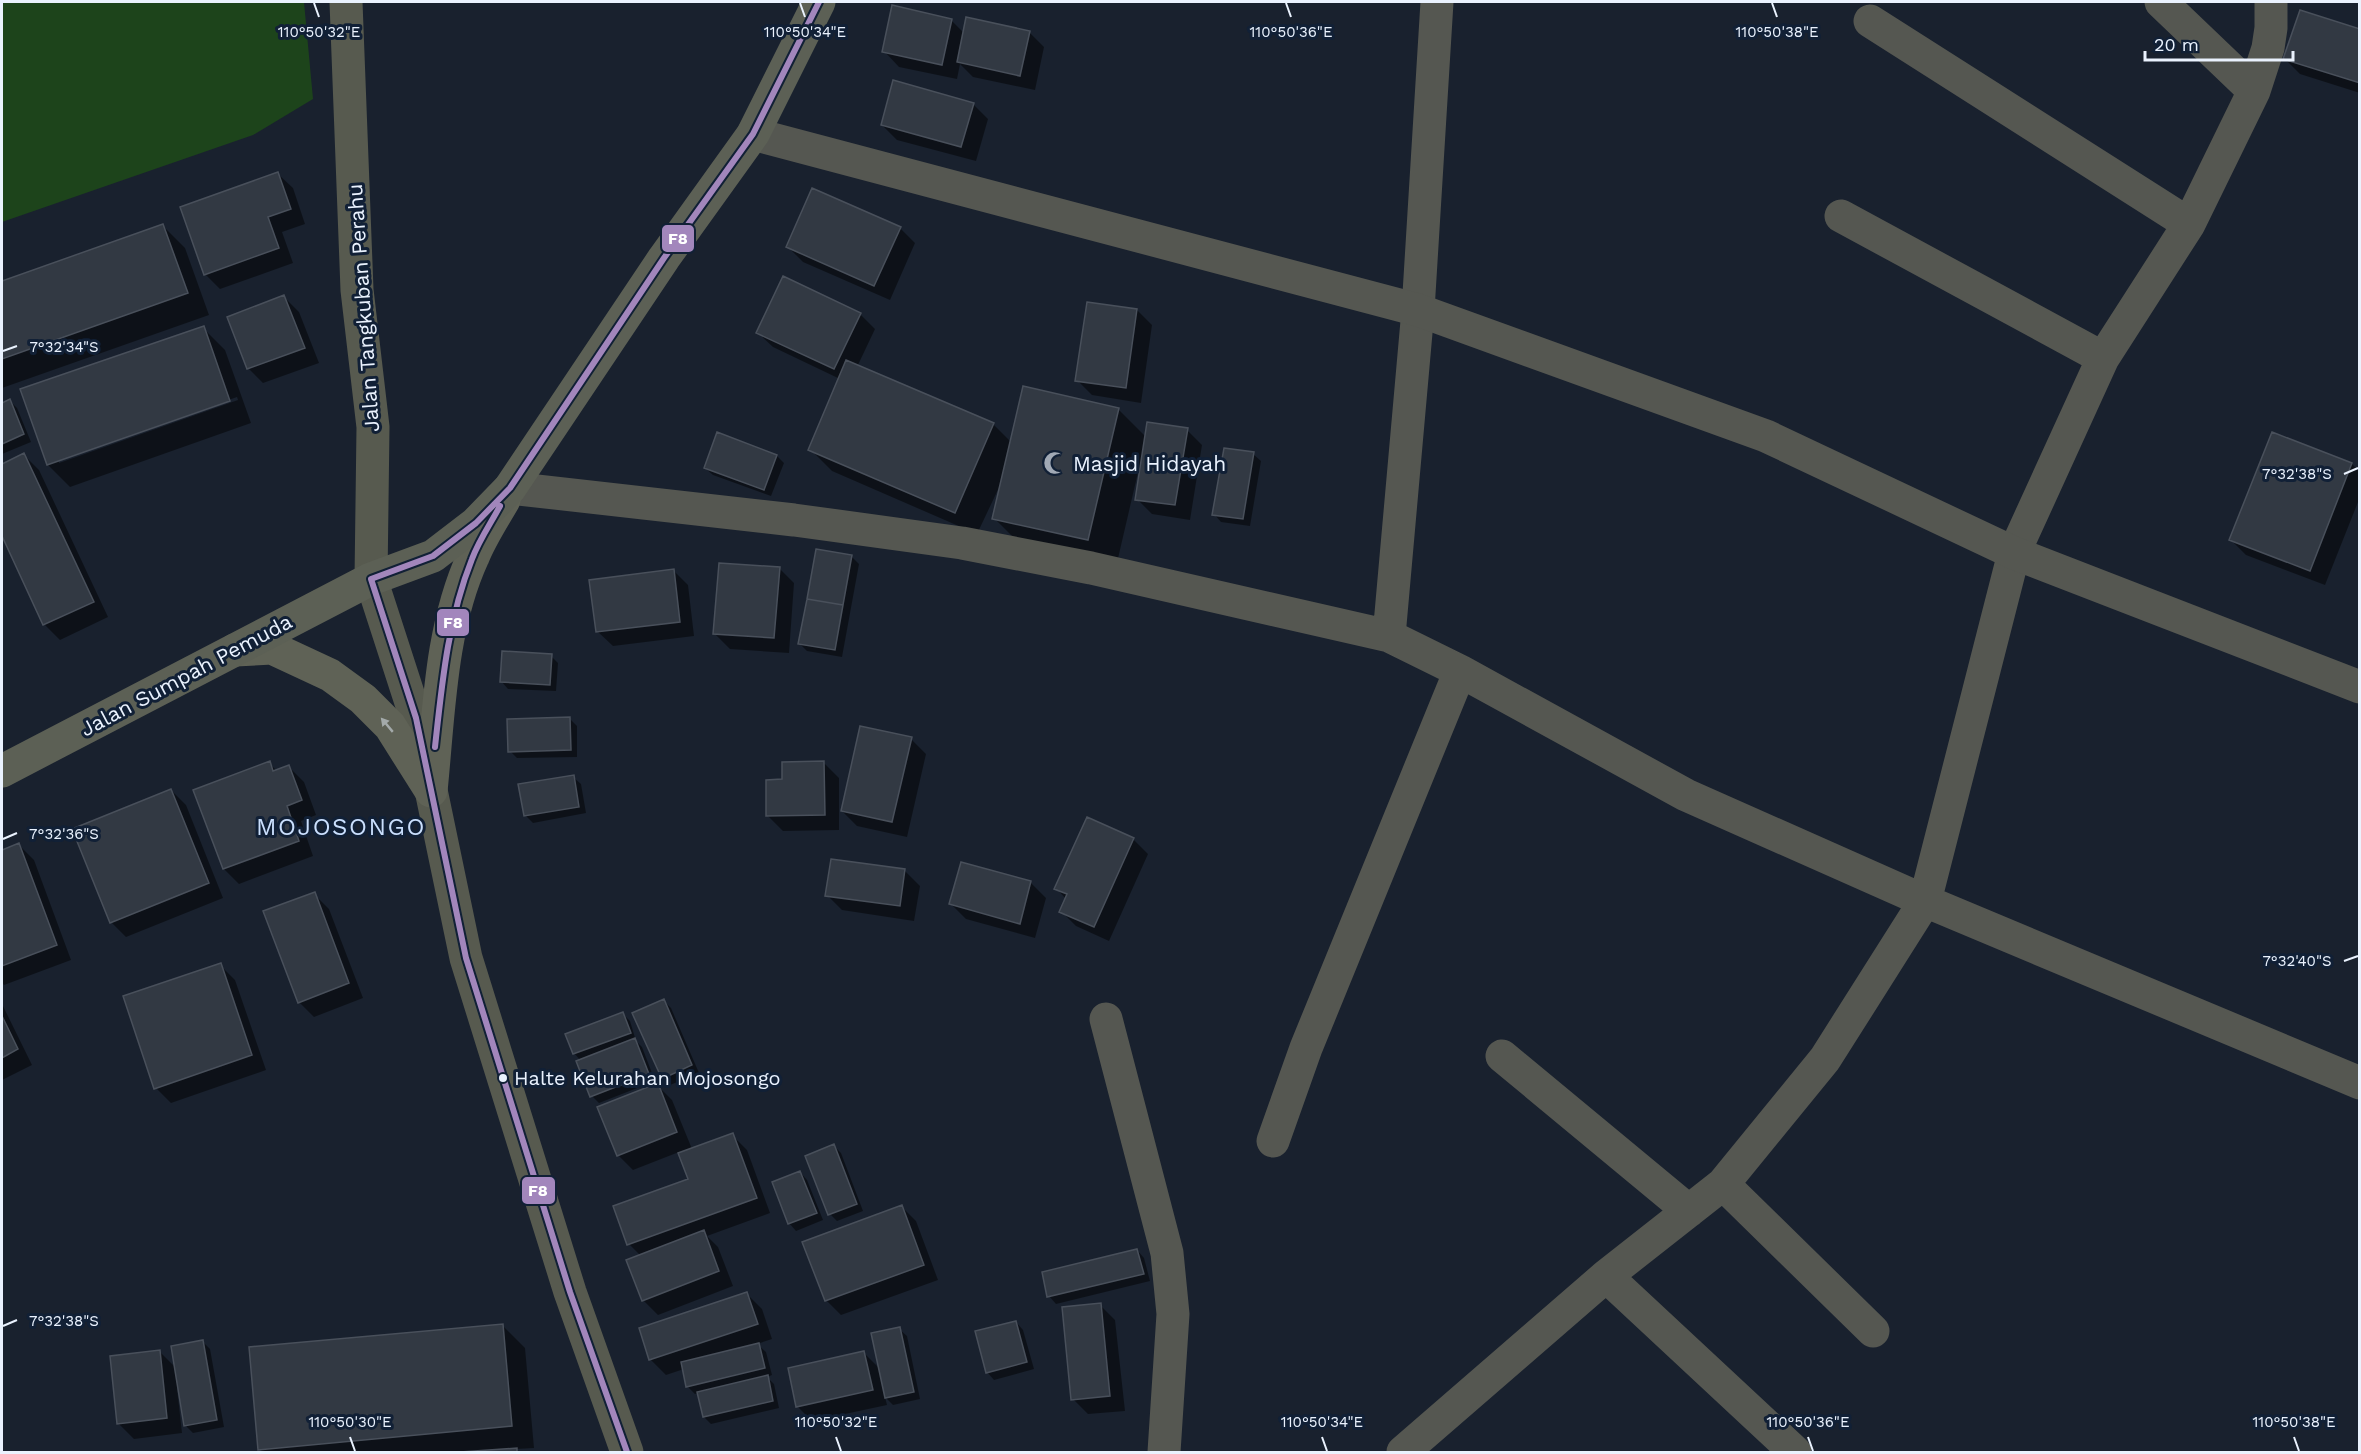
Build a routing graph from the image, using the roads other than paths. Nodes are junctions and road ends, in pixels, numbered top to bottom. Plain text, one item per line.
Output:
1 (346, 2) edge
2 (819, 2) edge
3 (1437, 2) edge
4 (2162, 2) edge
5 (2271, 2) edge
6 (1870, 21) dead end
7 (2254, 91) junction
8 (753, 134) junction
9 (1841, 216) dead end
10 (2189, 224) junction
11 (1418, 310) junction
12 (2103, 358) junction
13 (510, 488) junction
14 (2014, 552) junction
15 (371, 579) junction
16 (1389, 636) junction
17 (235, 650) junction
18 (1460, 671) junction
19 (2360, 687) edge
20 (2, 771) edge
21 (431, 791) junction
22 (1925, 902) junction
23 (1106, 1019) dead end
24 (1502, 1056) dead end
25 (2360, 1083) edge
26 (1273, 1141) dead end
27 (1723, 1184) junction
28 (1689, 1211) junction
29 (1606, 1276) junction
30 (1873, 1331) dead end
31 (627, 1452) edge
32 (1164, 1452) edge
33 (1403, 1452) edge
34 (1795, 1452) edge

1 - 15 main road, Jalan Tangkuban Perahu
2 - 8 highway, Jalan Sumpah Pemuda
3 - 11 street
4 - 7 street
5 - 7 street
6 - 10 street
7 - 10 street
8 - 11 street
8 - 13 highway, Jalan Sumpah Pemuda
9 - 12 street
10 - 12 street
11 - 14 street
11 - 16 street
12 - 14 street
13 - 15 highway, Jalan Sumpah Pemuda
13 - 16 street
13 - 21 main road
14 - 19 street
14 - 22 street
15 - 17 highway, Jalan Sumpah Pemuda
15 - 21 main road, Jalan Tangkuban Perahu
16 - 18 street
17 - 20 highway, Jalan Sumpah Pemuda
21 -> 17 main road
18 - 22 street
18 - 26 street
21 - 31 main road, Jalan Tangkuban Perahu
22 - 25 street
22 - 27 street
23 - 32 street
24 - 28 street
27 - 28 street
27 - 30 street
28 - 29 street
29 - 33 street
29 - 34 street

